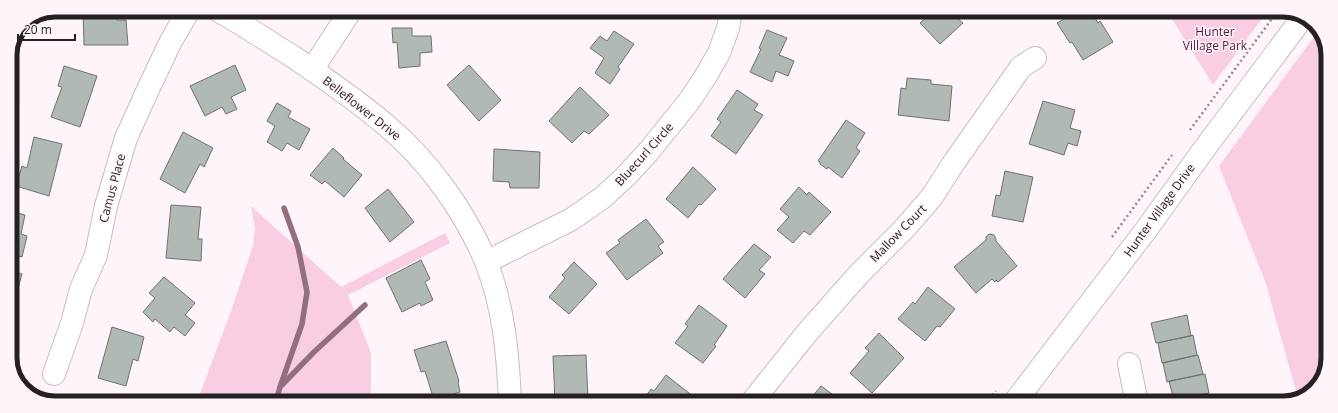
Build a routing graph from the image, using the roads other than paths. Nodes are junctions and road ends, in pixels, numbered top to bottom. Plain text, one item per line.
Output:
1 (185, 17) edge
2 (230, 17) edge
3 (346, 17) edge
4 (730, 17) edge
5 (1300, 21) edge
6 (1035, 58) dead end
7 (312, 70) junction
8 (486, 262) junction
9 (1129, 364) dead end
10 (54, 374) dead end
11 (510, 396) edge
12 (757, 396) edge
13 (1019, 396) edge
14 (1136, 396) edge

1 - 10 street, Camus Place
2 - 7 street, Belleflower Drive
3 - 7 street
4 - 8 street, Bluecurl Circle
5 - 13 street, Hunter Village Drive
6 - 12 street, Mallow Court
7 - 8 street, Belleflower Drive
8 - 11 street, Belleflower Drive
9 - 14 street

